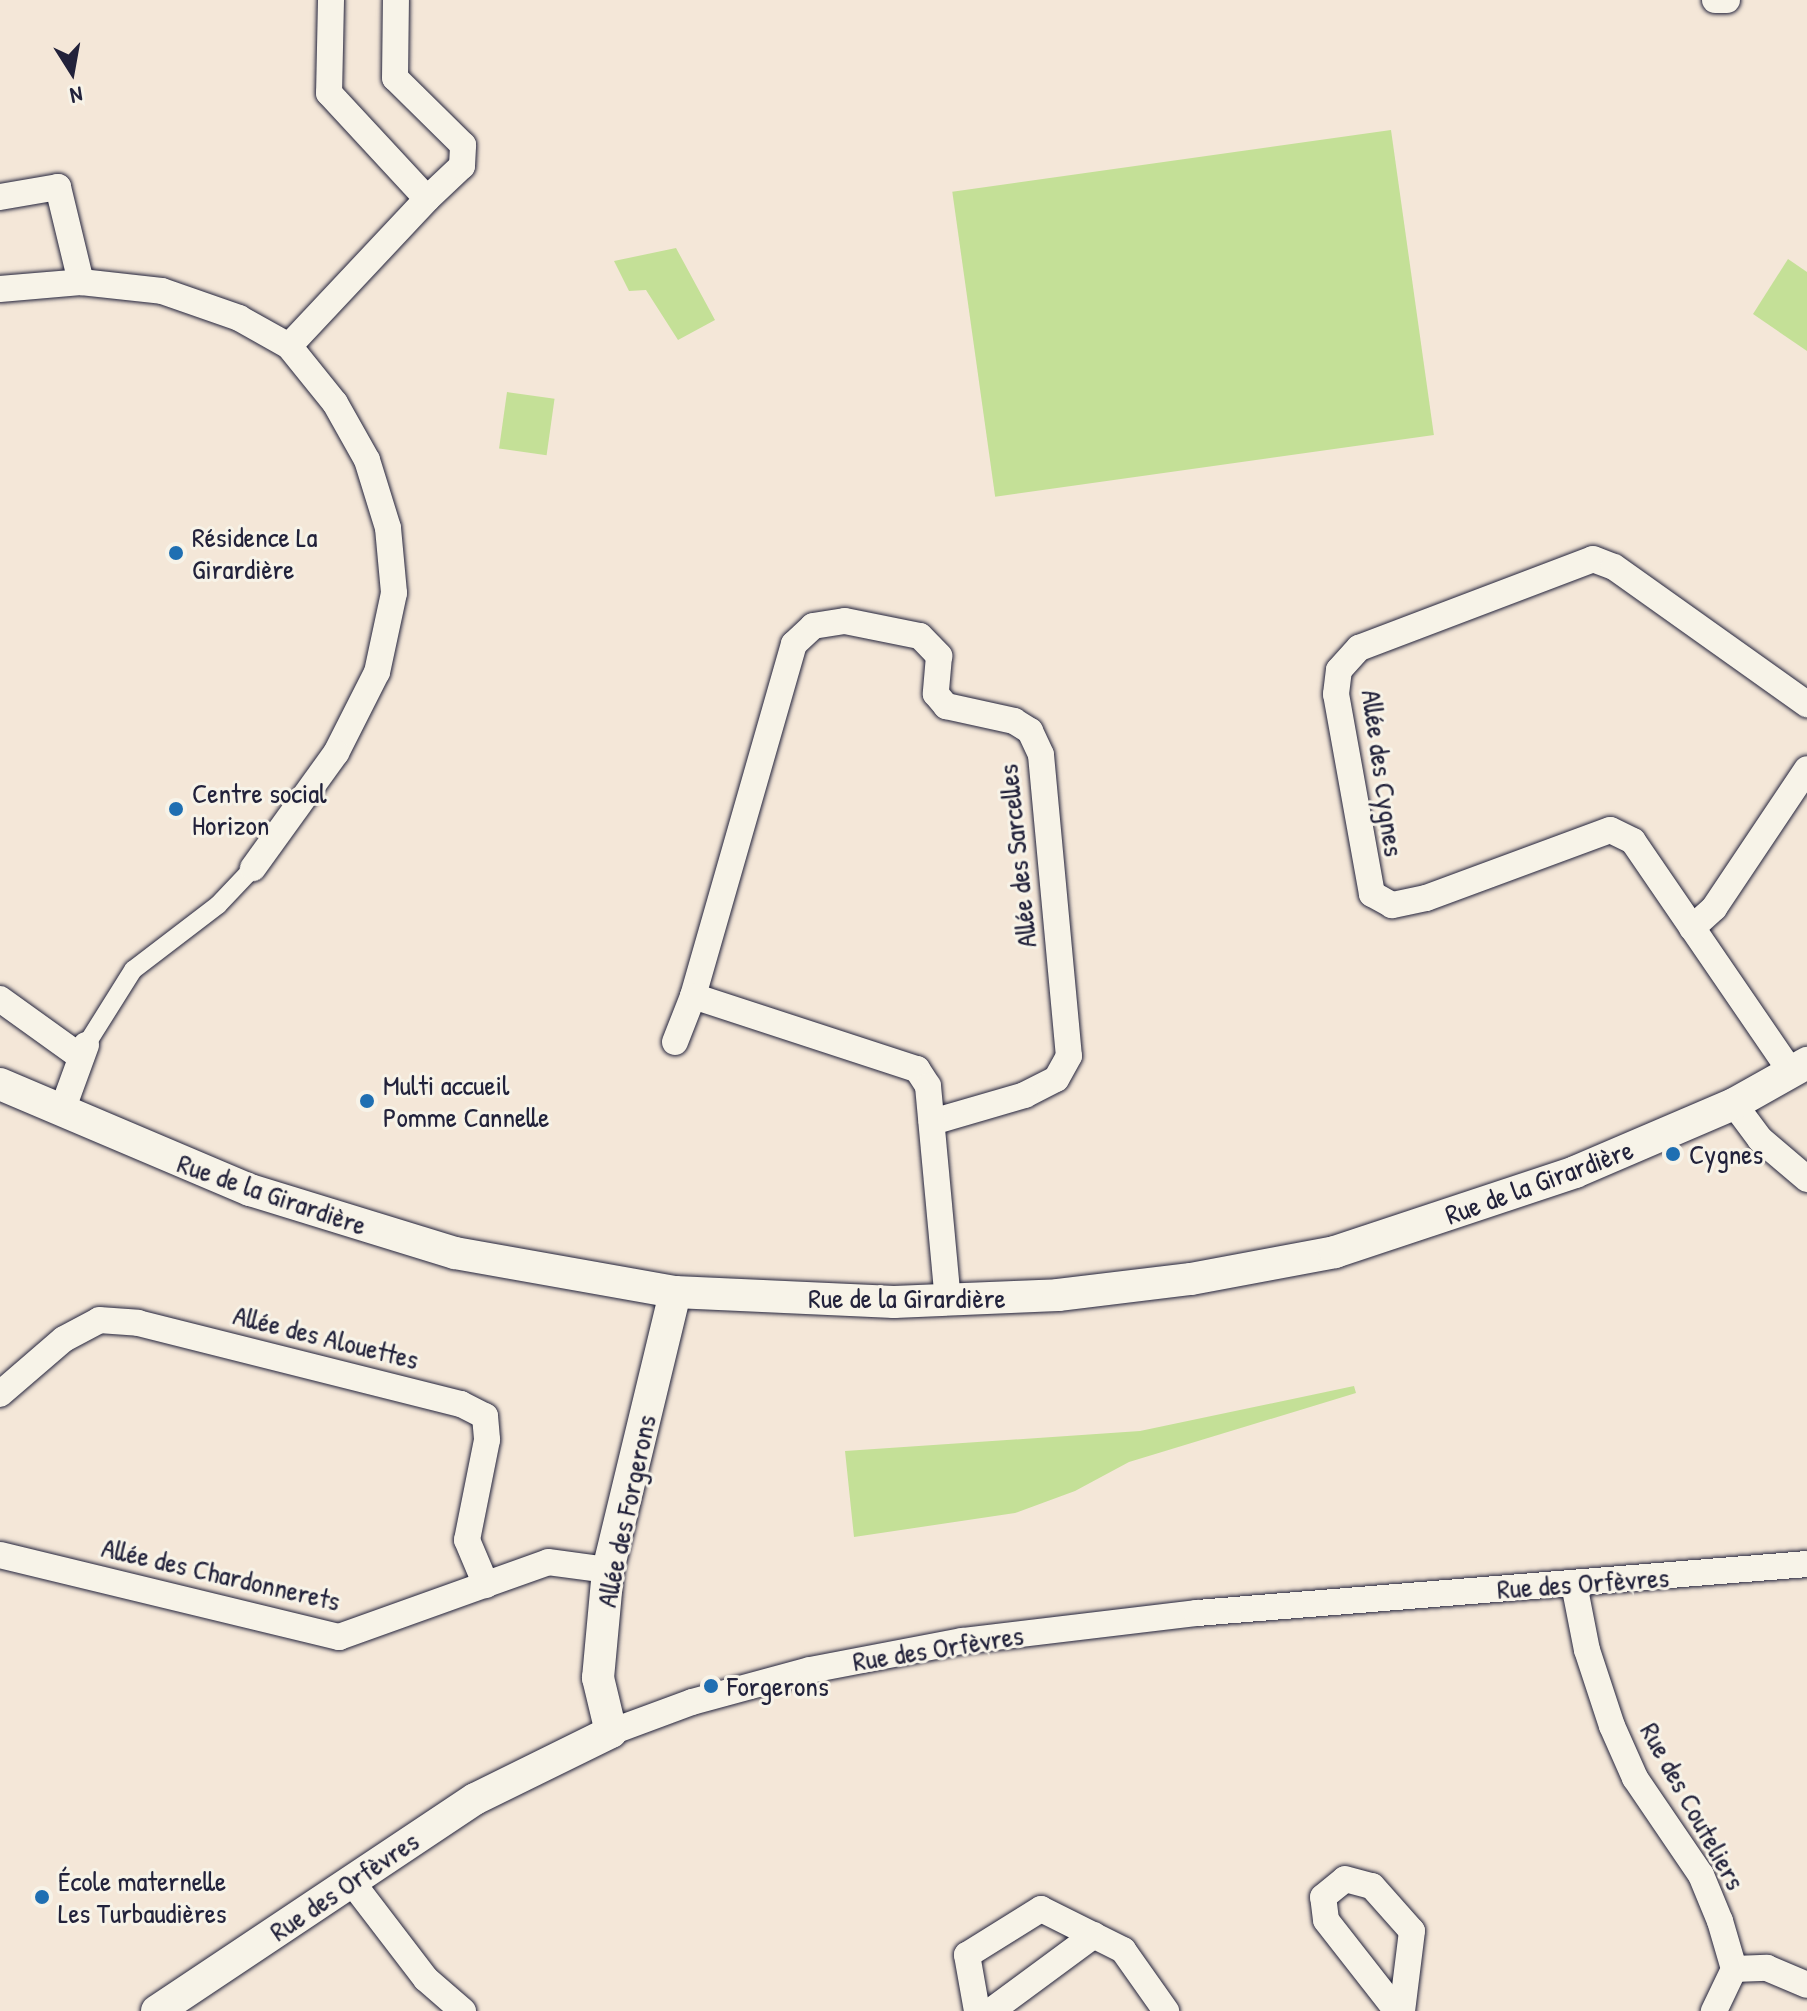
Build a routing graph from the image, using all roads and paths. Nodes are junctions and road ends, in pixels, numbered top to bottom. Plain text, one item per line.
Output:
1 (331, 0) edge
2 (396, 0) edge
3 (1715, 0) edge
4 (1727, 0) edge
5 (0, 197) edge
6 (427, 199) junction
7 (81, 282) junction
8 (0, 289) edge
9 (289, 346) junction
10 (1807, 704) edge
11 (1807, 769) edge
12 (253, 868) joint
13 (1692, 928) junction
14 (693, 996) junction
15 (0, 999) edge
16 (675, 1042) dead end
17 (82, 1050) junction
18 (1799, 1067) edge
19 (0, 1084) edge
20 (1734, 1104) junction
21 (63, 1108) junction
22 (932, 1122) junction
23 (1807, 1179) edge
24 (675, 1292) junction
25 (948, 1300) junction
26 (0, 1394) edge
27 (0, 1555) edge
28 (1807, 1564) edge
29 (608, 1570) junction
30 (1574, 1584) junction
31 (486, 1585) junction
32 (611, 1732) junction
33 (351, 1881) junction
34 (1094, 1935) junction
35 (1734, 1969) junction
36 (1807, 1985) edge
37 (157, 2011) edge
38 (463, 2011) edge
39 (977, 2011) edge
40 (991, 2011) edge
41 (1166, 2011) edge
42 (1400, 2011) edge
43 (1714, 2011) edge

1 - 6 street
2 - 6 street
3 - 4 street
5 - 7 street
6 - 9 street
7 - 8 street
7 - 9 street
9 - 12 street
10 - 13 street, Allée des Cygnes
11 - 13 street
12 - 17 street
13 - 18 street, Allée des Cygnes
14 - 16 street, Allée des Sarcelles
14 - 22 street
14 - 22 street, Allée des Sarcelles
15 - 17 street
17 - 21 street
18 - 20 street, Rue de la Girardière
19 - 21 street, Rue de la Girardière
20 - 23 street
20 - 25 street, Rue de la Girardière
21 - 24 street, Rue de la Girardière
22 - 25 street
24 - 25 street, Rue de la Girardière
24 - 29 street, Allée des Forgerons
26 - 31 street, Allée des Alouettes
27 - 31 street, Allée des Chardonnerets
28 - 30 street, Rue des Orfèvres
29 - 31 street, Allée des Chardonnerets
29 - 32 street, Allée des Forgerons
30 - 32 street, Rue des Orfèvres
30 - 35 street, Rue des Couteliers
32 - 33 street, Rue des Orfèvres
33 - 37 street, Rue des Orfèvres
33 - 38 street
34 - 39 street
34 - 40 street
34 - 41 street
35 - 36 street
35 - 43 street
42 - 42 street

